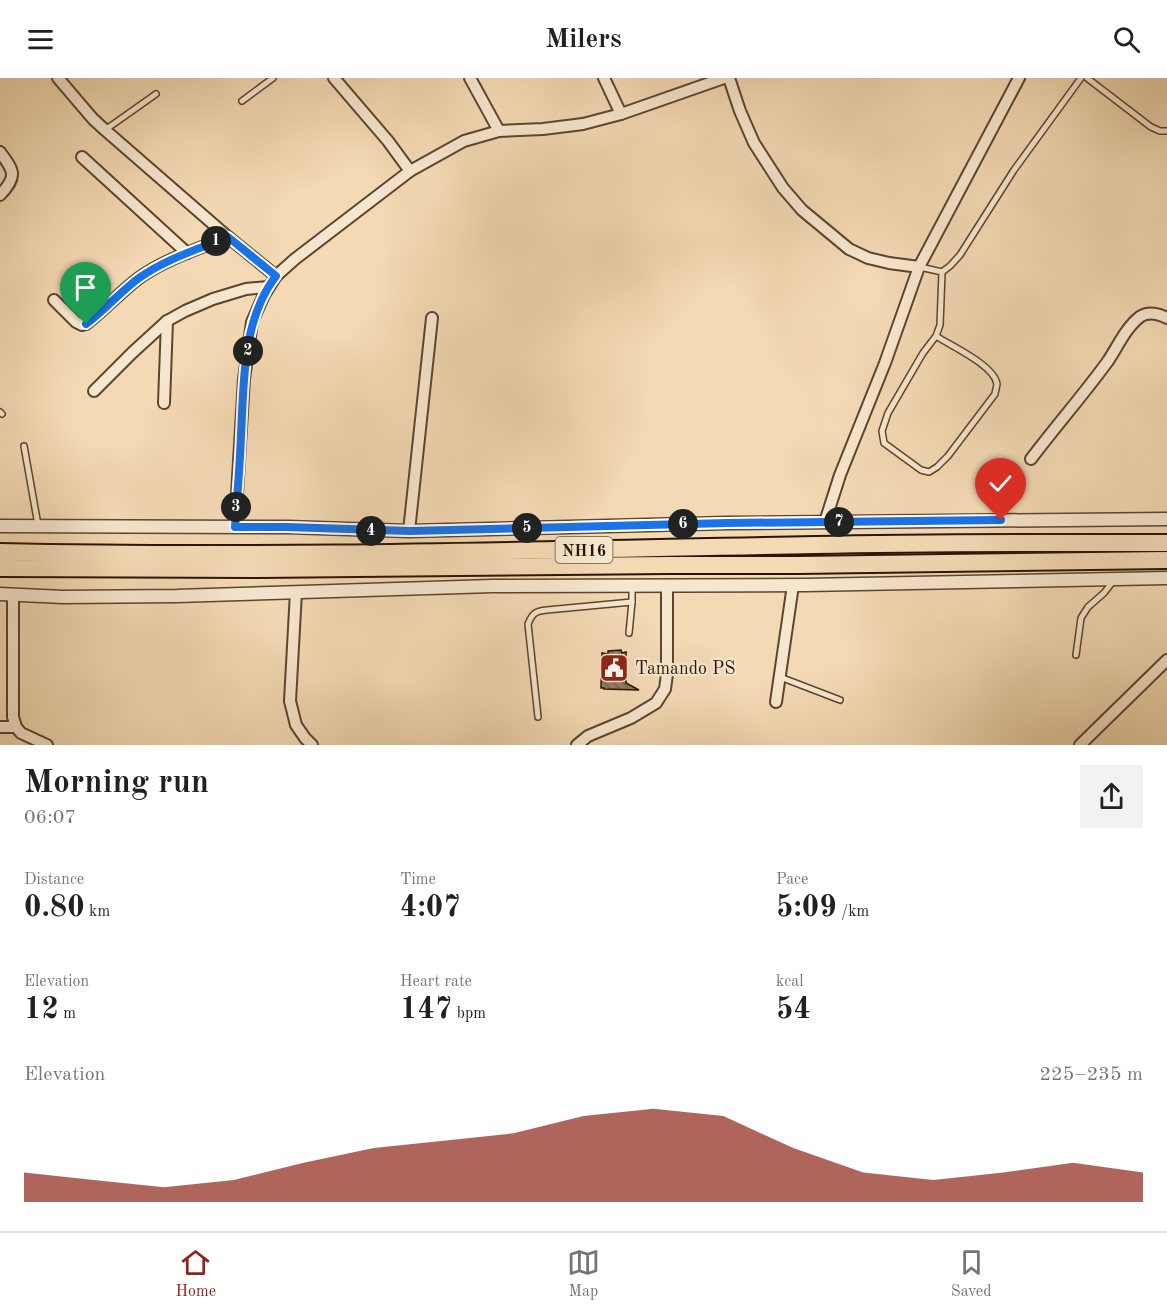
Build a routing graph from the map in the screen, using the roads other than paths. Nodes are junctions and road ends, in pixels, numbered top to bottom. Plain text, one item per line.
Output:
1 (57, 78) edge
2 (273, 78) edge
3 (334, 78) edge
4 (470, 78) edge
5 (604, 78) edge
6 (724, 78) edge
7 (729, 78) edge
8 (1019, 78) edge
9 (1081, 78) edge
10 (1087, 78) edge
11 (156, 94) dead end
12 (243, 101) dead end
13 (621, 114) junction
14 (105, 130) junction
15 (499, 131) junction
16 (1167, 131) edge
17 (0, 152) edge
18 (82, 157) dead end
19 (410, 171) junction
20 (0, 195) edge
21 (228, 237) junction
22 (187, 253) junction
23 (919, 267) junction
24 (942, 272) junction
25 (276, 276) junction
26 (268, 287) junction
27 (54, 300) dead end
28 (432, 318) dead end
29 (1167, 318) edge
30 (167, 321) junction
31 (936, 336) junction
32 (94, 391) dead end
33 (164, 403) dead end
34 (24, 446) dead end
35 (1031, 459) dead end
36 (1167, 519) edge
37 (825, 522) junction
38 (0, 526) edge
39 (38, 526) junction
40 (235, 527) junction
41 (410, 531) junction
42 (1167, 543) edge
43 (0, 552) edge
44 (1167, 560) edge
45 (0, 568) edge
46 (1167, 578) edge
47 (1114, 579) junction
48 (666, 585) junction
49 (793, 585) junction
50 (632, 586) junction
51 (296, 592) junction
52 (6, 595) edge
53 (632, 602) junction
54 (629, 633) dead end
55 (1076, 655) dead end
56 (1167, 660) edge
57 (780, 677) junction
58 (840, 700) dead end
59 (776, 702) dead end
60 (538, 717) dead end
61 (0, 727) edge
62 (16, 727) junction
63 (47, 745) edge
64 (312, 745) edge
65 (577, 745) edge
66 (1080, 745) edge

1 - 14 street
2 - 12 lane
3 - 19 street
4 - 15 street
5 - 13 street
6 - 13 street
7 - 23 street
8 - 23 street
9 - 24 lane
10 - 16 lane
11 - 14 lane
13 - 15 street
14 - 21 street
15 - 19 street
17 - 20 street
18 - 22 street
19 - 25 street
21 - 22 street
21 - 25 street
22 - 27 street
23 - 24 lane
23 - 37 street
24 - 31 lane
25 - 26 street
26 - 30 street
26 - 40 street
28 - 41 street
29 - 35 street
30 - 32 street
30 - 33 street
31 - 31 lane
34 - 39 lane
36 - 37 street
37 - 41 street
38 - 39 street
39 - 40 street
40 - 41 street
42 - 43 highway, NH16
44 - 45 highway, NH16
46 - 47 street
47 - 49 street
47 - 55 lane
48 - 49 street
48 - 50 street
48 - 65 street
49 - 57 street
50 - 51 street
50 - 53 lane
51 - 52 street
51 - 64 street
52 - 62 street
53 - 54 lane
53 - 60 lane
56 - 66 street
57 - 58 lane
57 - 59 street
61 - 62 street
62 - 63 street

